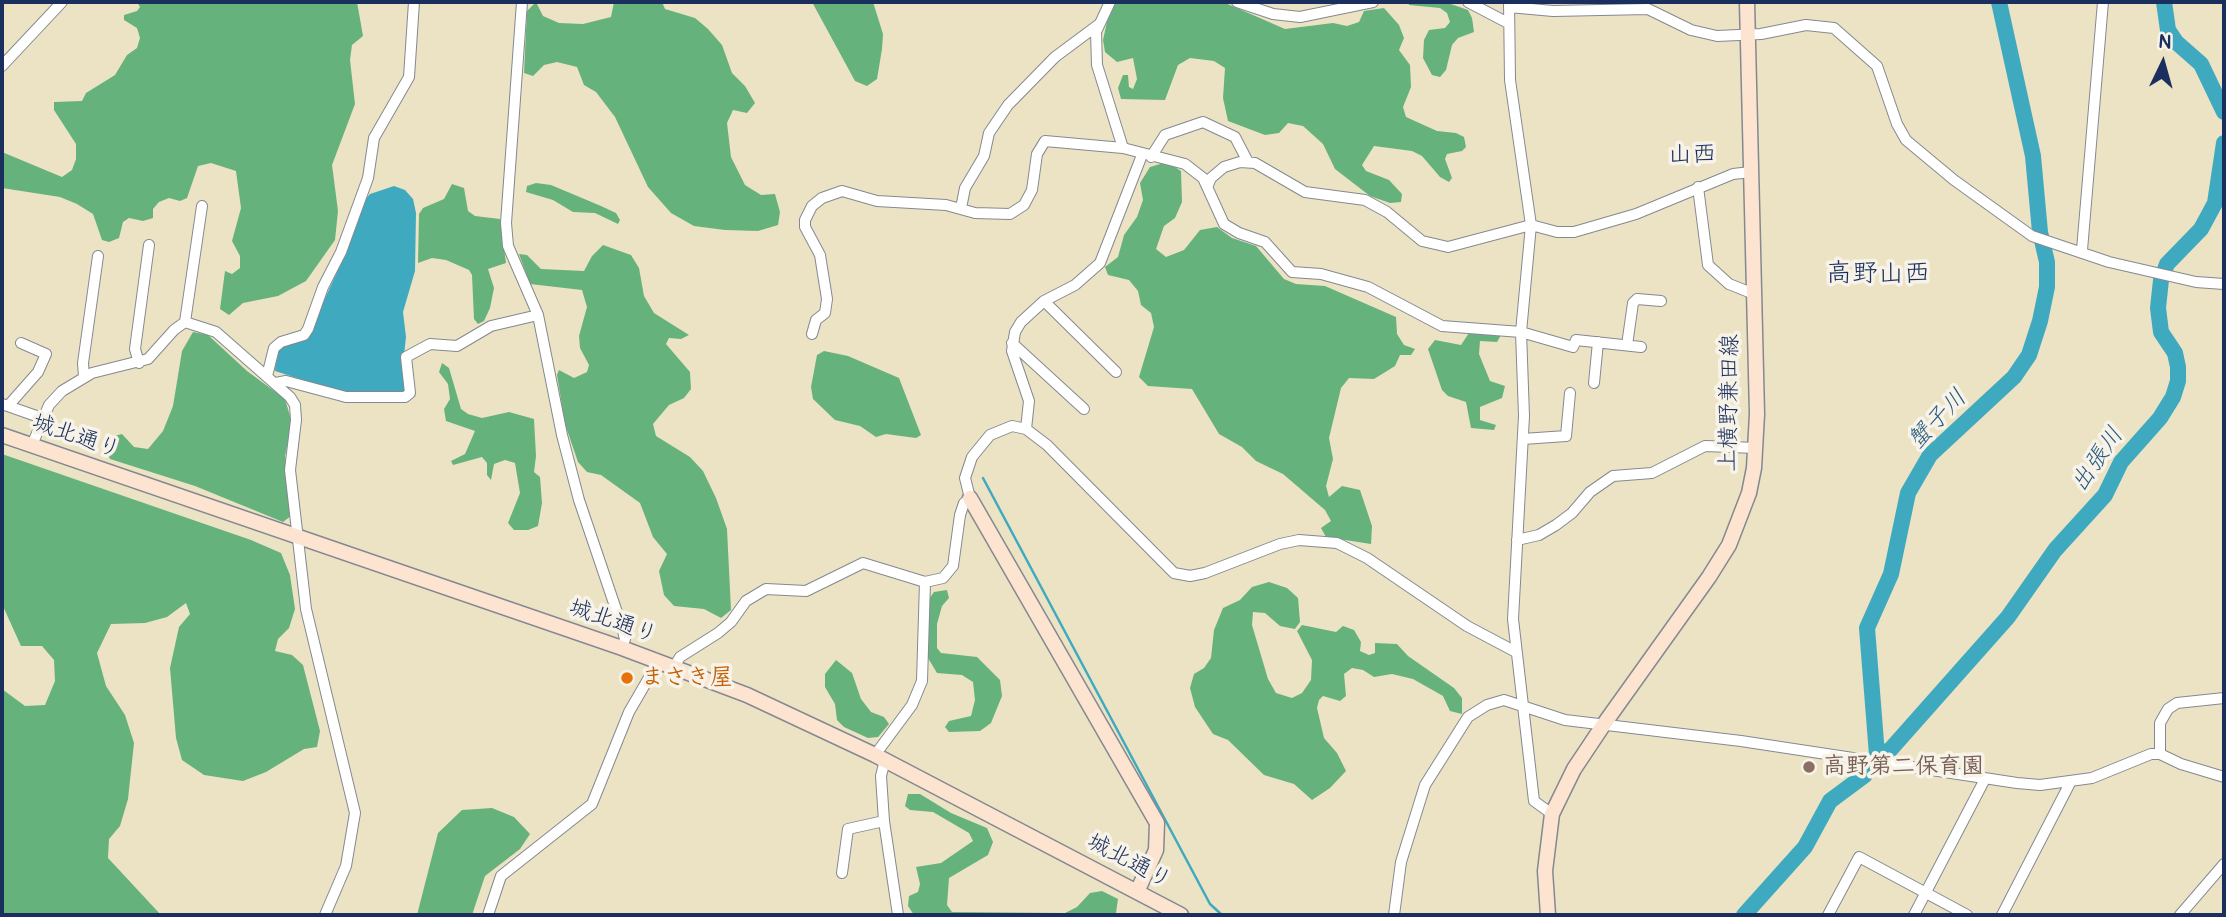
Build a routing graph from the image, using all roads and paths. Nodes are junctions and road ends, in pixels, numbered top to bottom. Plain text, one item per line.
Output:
1 (62, 2) edge
2 (414, 2) edge
3 (522, 2) edge
4 (1110, 2) edge
5 (1237, 2) edge
6 (1373, 2) edge
7 (1468, 2) edge
8 (1747, 2) edge
9 (2103, 2) edge
10 (1509, 4) edge
11 (1508, 23) junction
12 (1098, 25) junction
13 (1747, 35) junction
14 (2, 66) edge
15 (1123, 148) junction
16 (1147, 156) junction
17 (1248, 162) junction
18 (1751, 172) junction
19 (1208, 186) junction
20 (1698, 187) junction
21 (202, 206) dead end
22 (961, 208) junction
23 (1531, 225) junction
24 (149, 246) dead end
25 (2082, 250) junction
26 (98, 256) dead end
27 (2224, 284) edge
28 (1754, 295) junction
29 (1044, 301) junction
30 (1661, 301) dead end
31 (538, 315) junction
32 (186, 322) junction
33 (1521, 332) junction
34 (812, 334) dead end
35 (1598, 342) junction
36 (21, 343) dead end
37 (1012, 344) junction
38 (1627, 345) junction
39 (1641, 347) dead end
40 (139, 363) junction
41 (1116, 372) dead end
42 (267, 376) junction
43 (84, 377) junction
44 (276, 383) junction
45 (1594, 383) dead end
46 (1570, 393) dead end
47 (5, 405) edge
48 (1084, 409) dead end
49 (42, 418) junction
50 (1026, 429) junction
51 (2, 435) edge
52 (1523, 439) junction
53 (32, 445) junction
54 (1756, 447) junction
55 (970, 498) junction
56 (296, 537) junction
57 (1517, 540) junction
58 (925, 582) junction
59 (622, 648) junction
60 (1516, 652) junction
61 (659, 662) junction
62 (674, 667) junction
63 (2224, 698) edge
64 (1520, 703) junction
65 (1604, 724) junction
66 (2160, 754) junction
67 (880, 757) junction
68 (2224, 777) edge
69 (1985, 779) junction
70 (2070, 783) junction
71 (1552, 814) junction
72 (884, 821) junction
73 (2224, 864) edge
74 (842, 873) dead end
75 (1137, 892) junction
76 (1926, 892) junction
77 (325, 915) edge
78 (488, 915) edge
79 (898, 915) edge
80 (1181, 915) edge
81 (1394, 915) edge
82 (1548, 915) edge
83 (1828, 915) edge
84 (1914, 915) edge
85 (1968, 915) edge
86 (2002, 915) edge
87 (2180, 915) edge

1 - 14 street
2 - 42 street
3 - 31 street
4 - 12 street
5 - 6 street
7 - 11 street
8 - 13 street, 上横野兼田線
9 - 25 street
10 - 11 street
10 - 13 street
11 - 23 street
12 - 15 street
12 - 22 street
13 - 18 street, 上横野兼田線
13 - 25 street
15 - 16 street
15 - 22 street
16 - 17 street
16 - 19 street
16 - 29 street
17 - 19 street
17 - 23 street
18 - 20 street
18 - 28 street, 上横野兼田線
19 - 33 street
20 - 23 street
20 - 28 street
21 - 32 street
22 - 34 street
23 - 33 street
24 - 40 street
25 - 27 street
26 - 43 street
28 - 54 street, 上横野兼田線
29 - 37 street
29 - 41 street
30 - 38 street
31 - 44 street
31 - 59 street
32 - 40 street
32 - 42 street
33 - 35 street
33 - 52 street
35 - 38 street
35 - 45 street
36 - 47 street
37 - 48 street
37 - 50 street
38 - 39 street
40 - 43 street
42 - 44 street
43 - 49 street
44 - 56 street
46 - 52 street
47 - 49 street
49 - 53 street
50 - 55 street
50 - 60 street
51 - 53 street, 城北通り
52 - 57 street
53 - 56 street, 城北通り
54 - 57 street
54 - 65 street, 上横野兼田線
55 - 58 street
55 - 75 street
56 - 59 street, 城北通り
56 - 77 street
57 - 60 street
58 - 62 street
58 - 67 street
59 - 61 street, 城北通り
60 - 64 street
61 - 62 street, 城北通り
61 - 78 street
62 - 67 street, 城北通り
63 - 66 street
64 - 65 street
64 - 71 street
64 - 81 street
65 - 69 street
65 - 71 street, 上横野兼田線
66 - 68 street
66 - 70 street
67 - 72 street
67 - 75 street, 城北通り
69 - 70 street
69 - 76 street
70 - 86 street
71 - 82 street, 上横野兼田線
72 - 74 street
72 - 79 street
73 - 87 street
75 - 80 street, 城北通り
76 - 83 street
76 - 84 street
76 - 85 street

